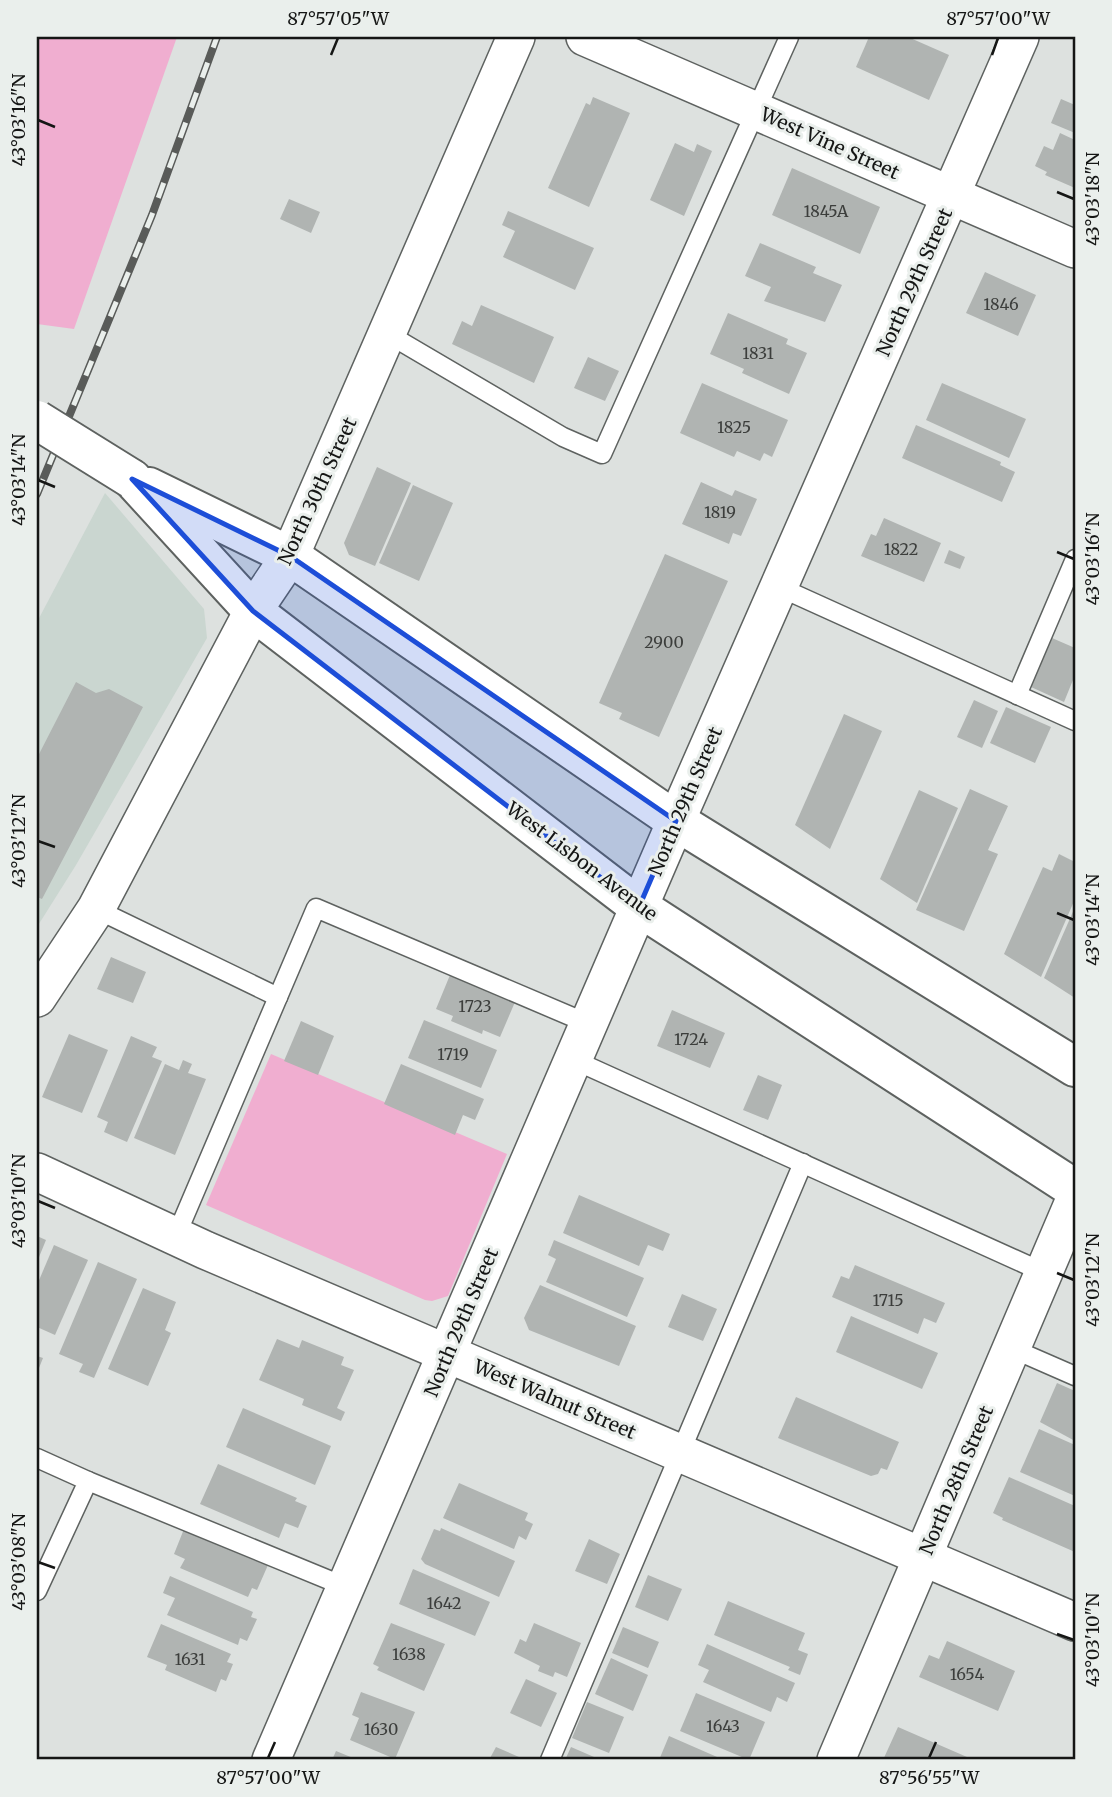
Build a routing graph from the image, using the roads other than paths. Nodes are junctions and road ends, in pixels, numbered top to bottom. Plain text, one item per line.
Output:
1 (516, 37) edge
2 (585, 37) edge
3 (789, 37) edge
4 (1020, 37) edge
5 (757, 110) junction
6 (951, 197) junction
7 (1075, 249) edge
8 (388, 334) junction
9 (37, 420) edge
10 (132, 479) junction
11 (290, 556) junction
12 (1075, 559) edge
13 (779, 587) junction
14 (253, 611) junction
15 (1017, 695) junction
16 (1075, 721) edge
17 (676, 821) junction
18 (639, 906) junction
19 (96, 909) junction
20 (278, 997) junction
21 (37, 998) edge
22 (589, 1024) junction
23 (574, 1060) junction
24 (1075, 1067) edge
25 (803, 1163) junction
26 (37, 1172) edge
27 (1075, 1189) edge
28 (1075, 1199) edge
29 (177, 1236) junction
30 (1045, 1273) junction
31 (1013, 1349) junction
32 (447, 1353) junction
33 (1075, 1376) edge
34 (682, 1452) junction
35 (37, 1458) edge
36 (88, 1481) junction
37 (923, 1557) junction
38 (346, 1587) junction
39 (37, 1591) edge
40 (1075, 1622) edge
41 (271, 1760) edge
42 (550, 1760) edge
43 (836, 1760) edge

1 - 8 street, North 30th Street
2 - 5 street, West Vine Street
3 - 5 lane
4 - 6 street, North 29th Street
5 - 6 street, West Vine Street
5 - 8 lane
6 - 7 street, West Vine Street
6 - 13 street, North 29th Street
8 - 11 street, North 30th Street
9 - 10 main road, West Lisbon Avenue, bridge
10 - 11 main road, West Lisbon Avenue
10 - 14 main road, West Lisbon Avenue
11 - 14 street, North 30th Street
11 - 17 main road, West Lisbon Avenue
12 - 15 lane
13 - 15 lane
13 - 17 street, North 29th Street
14 - 18 main road, West Lisbon Avenue
14 - 19 street, North 30th Street
15 - 16 lane
17 - 18 street, North 29th Street
17 - 24 main road, West Lisbon Avenue
18 - 22 street, North 29th Street
18 - 27 main road, West Lisbon Avenue
19 - 20 lane
19 - 21 street, North 30th Street
20 - 22 lane
20 - 29 lane
22 - 23 street, North 29th Street
23 - 25 lane
23 - 32 street, North 29th Street
25 - 30 lane
25 - 34 lane
26 - 29 street, West Walnut Street
28 - 30 street, North 28th Street
29 - 32 street, West Walnut Street
30 - 31 street, North 28th Street
31 - 33 lane
31 - 37 street, North 28th Street
32 - 34 street, West Walnut Street
32 - 38 street, North 29th Street
34 - 37 street, West Walnut Street
34 - 42 lane
35 - 36 lane
36 - 38 lane
36 - 39 lane
37 - 40 street, West Walnut Street
37 - 43 street, North 28th Street
38 - 41 street, North 29th Street

